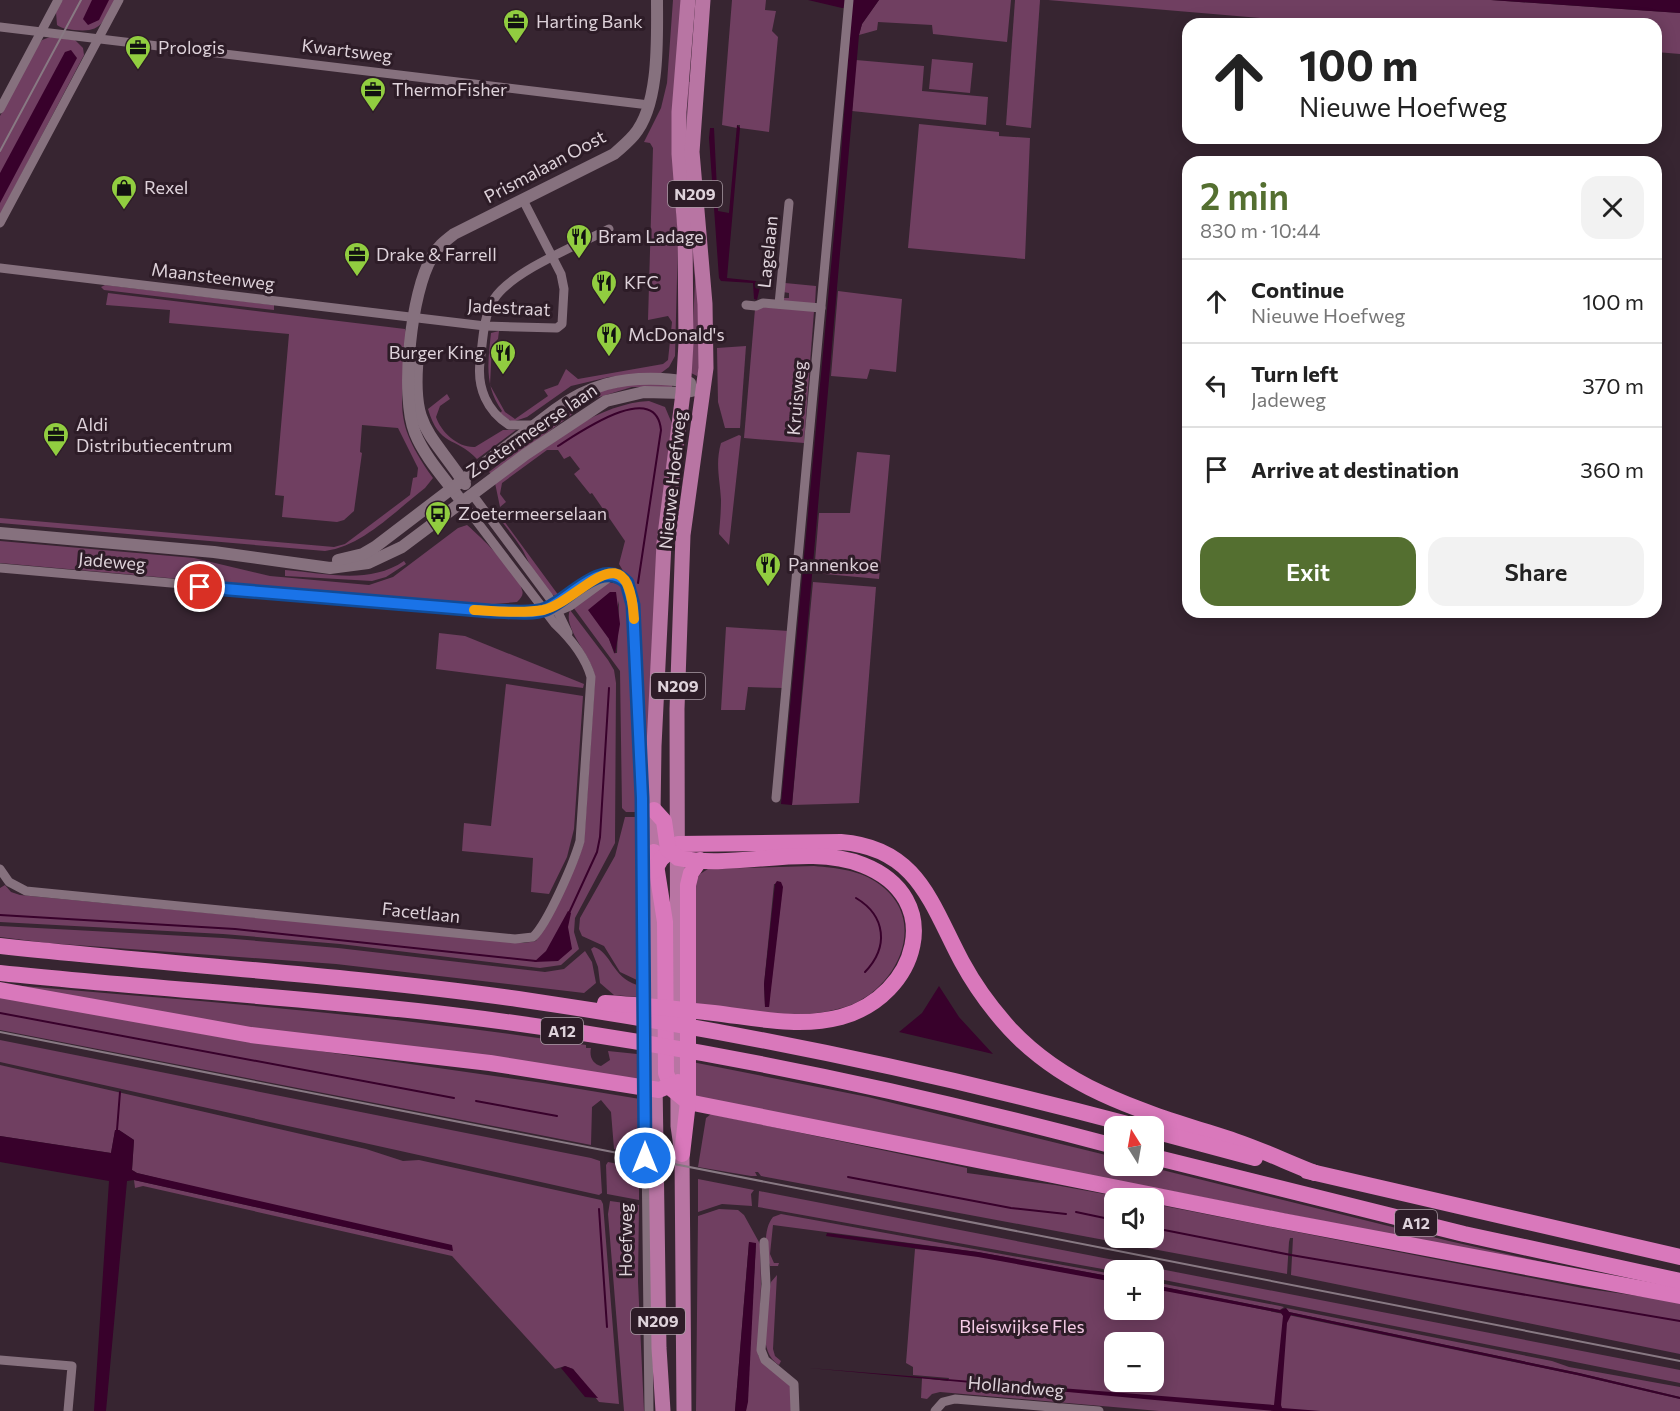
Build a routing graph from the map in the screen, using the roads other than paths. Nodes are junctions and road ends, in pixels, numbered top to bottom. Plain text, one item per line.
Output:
1 (58, 0) edge
2 (119, 0) edge
3 (657, 0) edge
4 (688, 0) edge
5 (703, 0) edge
6 (849, 0) edge
7 (0, 27) edge
8 (42, 31) junction
9 (99, 37) junction
10 (649, 105) junction
11 (0, 109) edge
12 (523, 200) junction
13 (789, 203) dead end
14 (0, 223) edge
15 (609, 229) dead end
16 (552, 258) junction
17 (0, 268) edge
18 (779, 304) junction
19 (746, 305) dead end
20 (821, 308) junction
21 (418, 318) junction
22 (485, 326) junction
23 (683, 387) junction
24 (704, 388) junction
25 (535, 425) junction
26 (462, 480) junction
27 (452, 488) junction
28 (472, 494) junction
29 (462, 502) junction
30 (0, 533) edge
31 (307, 563) junction
32 (0, 568) edge
33 (556, 607) junction
34 (545, 610) junction
35 (570, 638) junction
36 (776, 798) dead end
37 (655, 817) junction
38 (667, 854) junction
39 (700, 860) junction
40 (0, 869) edge
41 (652, 881) joint
42 (0, 946) edge
43 (666, 969) junction
44 (0, 972) edge
45 (0, 990) edge
46 (518, 999) junction
47 (650, 1033) joint
48 (678, 1038) joint
49 (668, 1084) junction
50 (709, 1105) junction
51 (1104, 1118) edge
52 (686, 1120) junction
53 (1164, 1134) edge
54 (1104, 1144) edge
55 (682, 1154) joint
56 (1164, 1159) edge
57 (1315, 1173) junction
58 (651, 1230) junction
59 (764, 1242) dead end
60 (1680, 1257) edge
61 (1680, 1281) edge
62 (1680, 1296) edge
63 (0, 1360) edge
64 (68, 1411) edge
65 (649, 1411) edge
66 (663, 1411) edge
67 (684, 1411) edge
68 (795, 1411) edge
69 (935, 1411) edge
70 (1099, 1411) edge

1 - 8 street
2 - 9 street
3 - 10 street, Prismalaan Oost
4 - 23 main road, Nieuwe Hoefweg / N209
5 - 24 main road, Nieuwe Hoefweg / N209
6 - 20 street, Kruisweg
7 - 8 street, Kwartsweg
8 - 9 street, Kwartsweg
8 - 11 street
9 - 10 street, Kwartsweg
9 - 14 street
10 - 12 street, Prismalaan Oost
12 - 16 street
12 - 21 street, Prismalaan Oost
13 - 18 street, Lagelaan
15 - 16 street
16 - 22 street
16 - 22 street, Jadestraat
17 - 21 street, Maansteenweg
18 - 19 street, Lagelaan
18 - 20 street, Lagelaan
20 - 36 street, Kruisweg
21 - 22 street, Jadestraat
21 - 26 street, Prismalaan Oost
21 - 27 street, Prismalaan Oost
22 - 25 street
23 - 24 street, Zoetermeerse laan
23 - 25 street, Zoetermeerse laan
23 - 28 street, Zoetermeerse laan
23 - 37 main road, Nieuwe Hoefweg / N209
24 - 37 main road, Nieuwe Hoefweg / N209
25 - 26 street, Zoetermeerse laan
26 - 27 street, Zoetermeerse laan
26 - 28 street, Prismalaan Oost
27 - 29 street, Prismalaan Oost
27 - 31 street, Zoetermeerse laan
28 - 29 street, Zoetermeerse laan
28 - 33 street, Facetlaan
29 - 31 street, Zoetermeerse laan
29 - 34 street, Facetlaan
30 - 31 street, Zoetermeerse laan
32 - 34 street, Jadeweg
33 - 34 street
33 - 35 street, Facetlaan
33 - 37 street, Nieuwe Hoefweg
34 - 35 street, Facetlaan
35 - 40 street, Facetlaan
37 - 38 highway, N209
37 - 43 street, Nieuwe Hoefweg
38 - 39 highway, A12
38 - 41 highway, N209
38 - 43 highway, N209
38 - 57 highway, A12
39 - 43 highway, N209
39 - 46 highway, A12
41 - 43 main road, Nieuwe Hoefweg / N209
42 - 46 highway, A12
43 - 47 main road, Nieuwe Hoefweg / N209
43 - 48 main road, Nieuwe Hoefweg / N209
43 - 49 highway, N209
44 - 54 highway, A12
45 - 49 highway, A12
46 - 51 highway, A12
47 - 49 main road, Hoefweg / N209
48 - 49 main road, Hoefweg / N209
49 - 50 highway, A12
49 - 52 highway, N209
49 - 58 main road, Hoefweg / N209
50 - 52 highway, N209
50 - 62 highway, A12
52 - 55 highway, N209
53 - 57 highway, A12
55 - 67 main road, N209
56 - 61 highway, A12
57 - 60 highway, A12
58 - 65 street, Hoefweg
58 - 66 main road, Hoefweg / N209
59 - 68 street
63 - 64 street
69 - 70 street, Hollandweg

